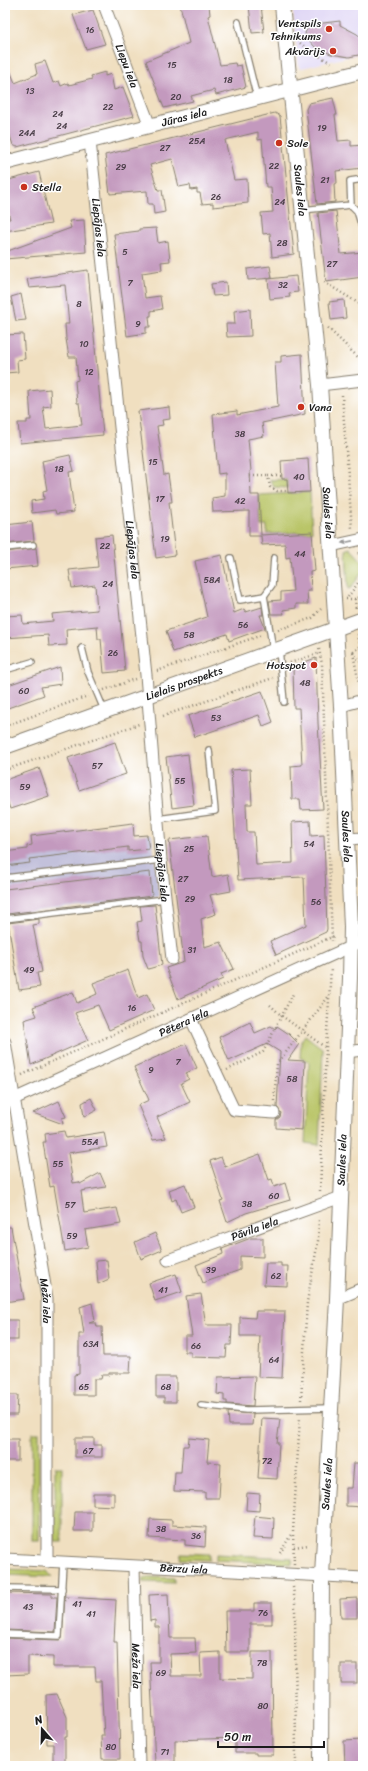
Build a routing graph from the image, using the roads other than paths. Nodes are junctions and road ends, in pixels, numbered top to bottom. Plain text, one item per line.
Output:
1 (104, 5) edge
2 (282, 5) edge
3 (238, 22) dead end
4 (363, 71) edge
5 (255, 90) dead end
6 (290, 90) junction
7 (150, 126) junction
8 (90, 142) junction
9 (5, 163) edge
10 (363, 179) edge
11 (351, 205) junction
12 (302, 210) junction
13 (363, 230) edge
14 (363, 380) edge
15 (320, 385) junction
16 (358, 540) edge
17 (34, 545) dead end
18 (331, 546) junction
19 (5, 548) edge
20 (231, 558) dead end
21 (274, 558) dead end
22 (264, 596) junction
23 (363, 619) edge
24 (336, 629) junction
25 (82, 648) dead end
26 (276, 650) junction
27 (32, 662) dead end
28 (5, 670) edge
29 (148, 697) junction
30 (363, 700) edge
31 (284, 702) dead end
32 (341, 706) junction
33 (106, 712) junction
34 (5, 747) edge
35 (209, 750) dead end
36 (158, 819) junction
37 (363, 838) edge
38 (347, 839) junction
39 (161, 860) junction
40 (5, 878) edge
41 (165, 899) junction
42 (5, 919) edge
43 (357, 944) edge
44 (172, 959) dead end
45 (191, 1019) junction
46 (5, 1042) edge
47 (363, 1050) edge
48 (346, 1052) junction
49 (10, 1101) edge
50 (274, 1113) road end
51 (341, 1197) junction
52 (168, 1260) dead end
53 (363, 1288) edge
54 (337, 1299) junction
55 (201, 1405) dead end
56 (332, 1408) junction
57 (5, 1559) edge
58 (47, 1562) junction
59 (63, 1563) junction
60 (134, 1567) junction
61 (322, 1576) junction
62 (363, 1578) edge
63 (5, 1588) edge
64 (62, 1590) junction
65 (5, 1634) edge
66 (139, 1766) edge
67 (321, 1766) edge

1 - 7 street, Liepu iela
2 - 6 street, Saules iela
3 - 5 lane
4 - 6 street, Jūras iela
6 - 7 street, Jūras iela
6 - 12 street, Saules iela
7 - 8 street, Jūras iela
8 - 9 street, Jūras iela
8 - 29 street, Liepājas iela
10 - 11 lane
11 - 12 lane
11 - 13 lane
12 - 15 street, Saules iela
14 - 15 street
15 - 18 street, Saules iela
16 -> 18 street
17 - 19 lane
18 - 24 street, Saules iela
20 - 22 lane
21 - 22 lane
22 - 26 lane
23 - 24 street, Lielais prospekts
24 - 26 street, Lielais prospekts
24 - 32 street, Saules iela
25 - 33 lane
26 - 29 street, Lielais prospekts
26 - 31 lane
27 - 28 lane
29 - 33 street, Lielais prospekts
29 - 36 street, Liepājas iela
30 - 32 street
32 - 38 street, Saules iela
33 - 34 street, Lielais prospekts
35 - 36 lane
36 - 39 street, Liepājas iela
37 - 38 street
38 - 43 street, Saules iela
39 - 40 lane
39 - 41 street, Liepājas iela
41 - 42 lane
41 - 44 street, Liepājas iela
43 - 45 street, Pētera iela
43 - 48 street, Saules iela
45 - 49 street, Pētera iela
45 - 50 street
46 - 49 street, Meža iela
47 - 48 street
48 - 51 street, Saules iela
49 - 58 street, Meža iela
51 - 52 street, Pāvila iela
51 - 54 street, Saules iela
53 - 54 street
54 - 56 street, Saules iela
55 - 56 lane
56 - 61 street, Saules iela
57 - 58 street, Bērzu iela
58 - 59 street, Bērzu iela
59 - 60 street, Bērzu iela
59 - 64 lane
60 - 61 street, Bērzu iela
60 - 66 street, Meža iela
61 - 62 street, Bērzu iela
61 - 67 street, Saules iela
63 - 64 lane
64 - 65 lane

